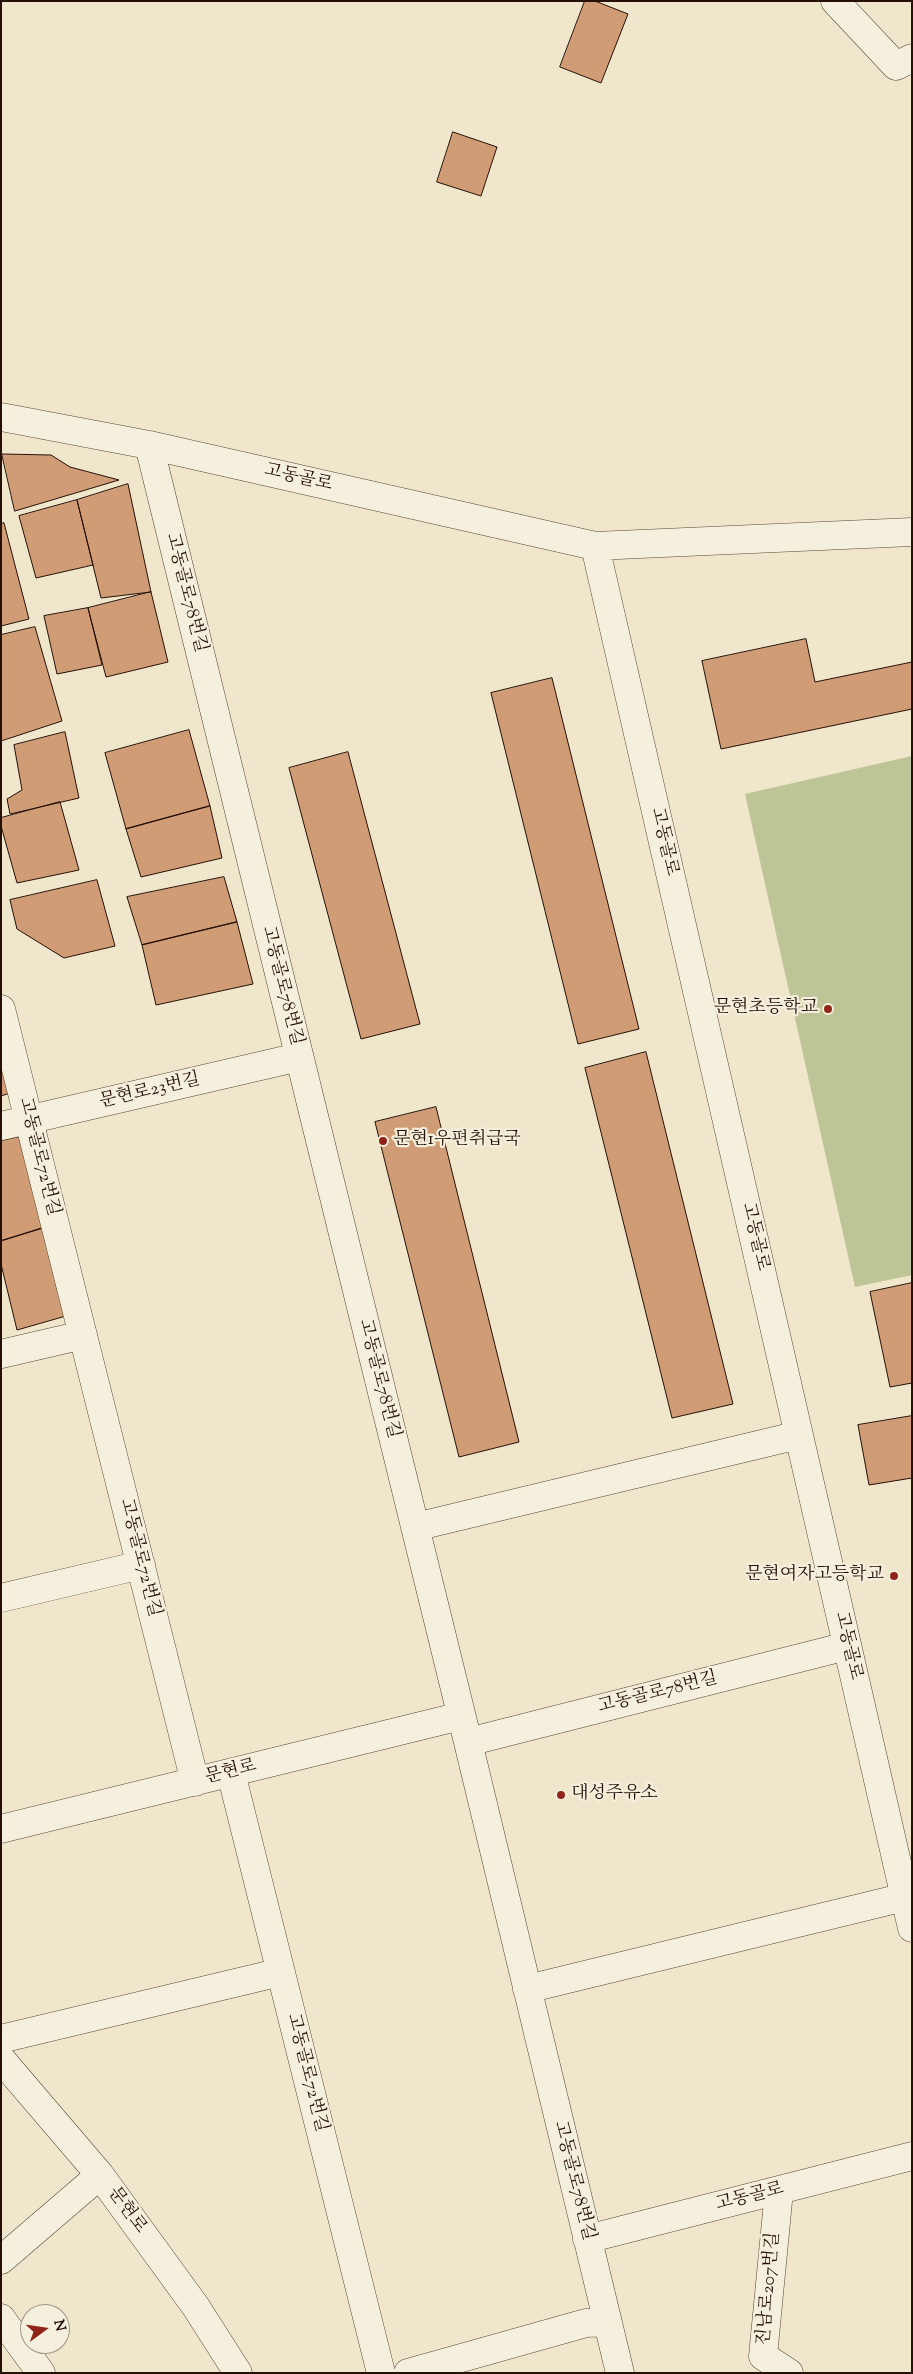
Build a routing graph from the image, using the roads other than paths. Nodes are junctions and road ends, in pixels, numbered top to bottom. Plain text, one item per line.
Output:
1 (835, 1) edge
2 (904, 62) edge
3 (1, 416) edge
4 (149, 445) junction
5 (912, 532) edge
6 (595, 546) junction
7 (1, 1009) edge
8 (299, 1057) junction
9 (29, 1120) junction
10 (1, 1126) edge
11 (83, 1335) junction
12 (1, 1354) edge
13 (799, 1435) junction
14 (415, 1527) junction
15 (141, 1565) junction
16 (1, 1598) edge
17 (847, 1646) junction
18 (461, 1716) junction
19 (468, 1742) junction
20 (232, 1773) junction
21 (195, 1782) junction
22 (1, 1829) edge
23 (905, 1897) junction
24 (912, 1928) edge
25 (281, 1972) junction
26 (527, 1989) junction
27 (1, 2038) edge
28 (1, 2059) edge
29 (912, 2156) edge
30 (100, 2175) junction
31 (779, 2191) junction
32 (587, 2239) junction
33 (1, 2260) edge
34 (1, 2318) edge
35 (607, 2322) junction
36 (41, 2373) edge
37 (238, 2373) edge
38 (381, 2373) edge
39 (408, 2373) edge
40 (620, 2373) edge
41 (789, 2373) edge

1 - 2 street
3 - 4 street, 고동골로
4 - 6 street, 고동골로
4 - 8 street, 고동골로78번길
5 - 6 street, 고동골로
6 - 13 street, 고동골로
7 - 9 street, 고동골로72번길
8 - 9 street, 문현로23번길
8 - 14 street, 고동골로78번길
9 - 10 street, 문현로23번길
9 - 11 street, 고동골로72번길
11 - 12 street
11 - 15 street, 고동골로72번길
13 - 14 street
13 - 17 street, 고동골로
14 - 18 street, 고동골로78번길
15 - 16 street
15 - 21 street, 고동골로72번길
17 - 19 street, 고동골로78번길
17 - 23 street, 고동골로
18 - 19 street, 고동골로78번길
18 - 20 street, 문현로
19 - 26 street, 고동골로78번길
20 - 21 street, 문현로
20 - 25 street, 고동골로72번길
21 - 22 street, 문현로
23 - 24 street, 고동골로
23 - 26 street
25 - 27 street
25 - 38 street, 고동골로72번길
26 - 32 street, 고동골로78번길
28 - 30 street, 문현로
29 - 31 street, 고동골로
30 - 33 street
30 - 37 street, 문현로
31 - 32 street, 고동골로
31 - 41 street, 진남로207번길
32 - 35 street, 고동골로78번길
34 - 36 street
35 - 39 street
35 - 40 street, 고동골로78번길

